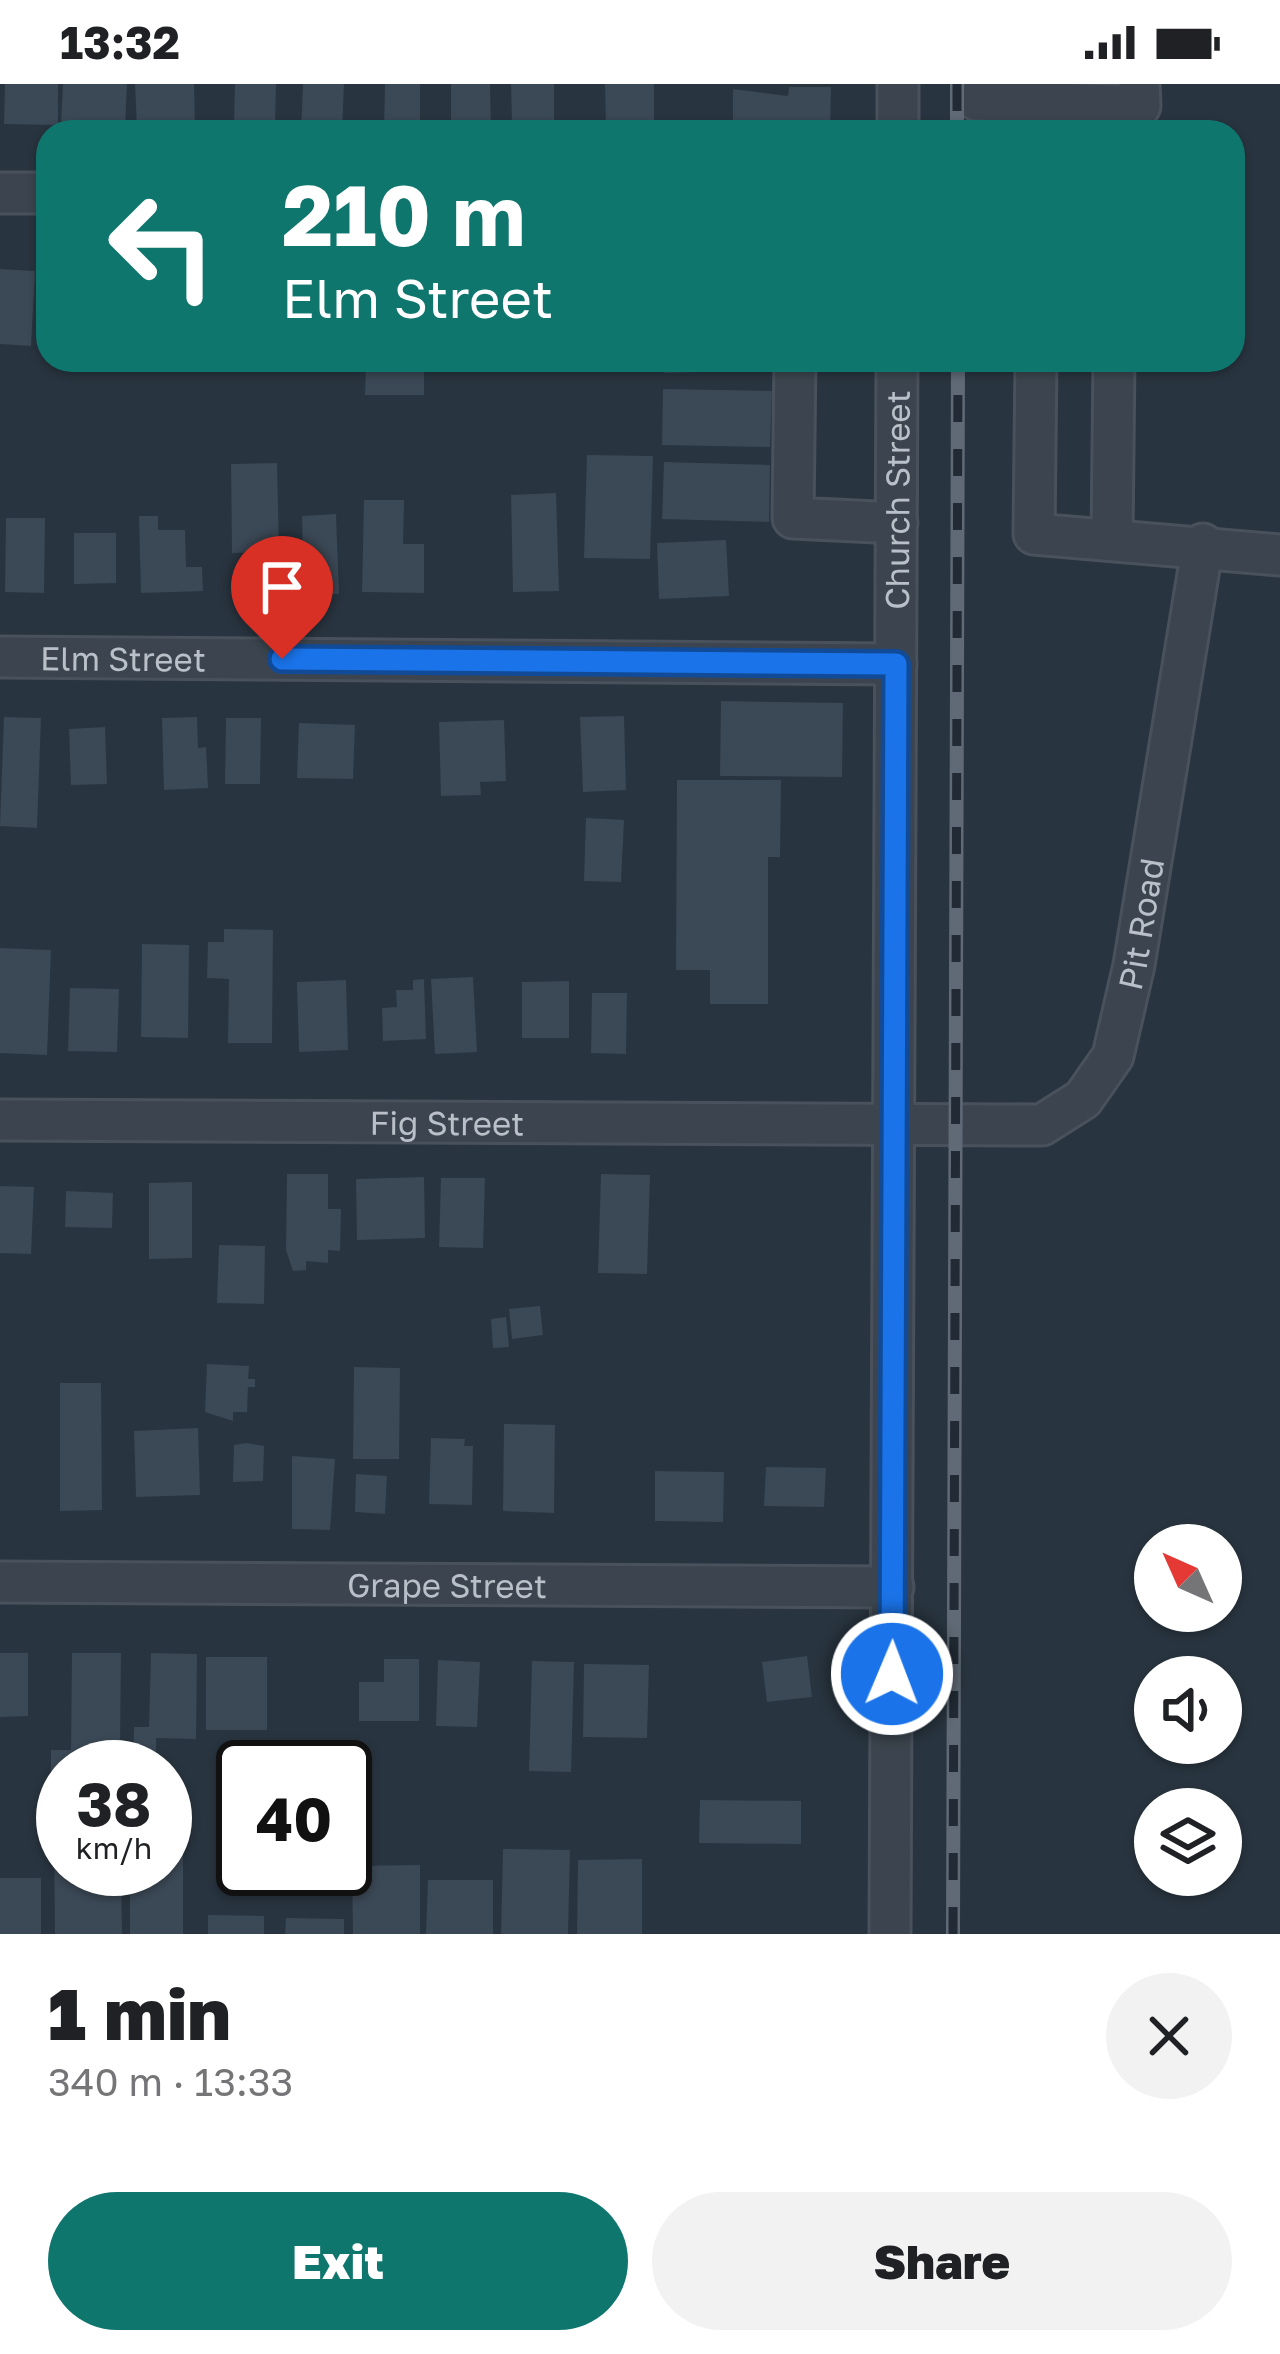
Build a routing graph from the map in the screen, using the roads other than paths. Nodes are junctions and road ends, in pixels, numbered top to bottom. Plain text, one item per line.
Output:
1 (898, 84) edge
2 (977, 100) dead end
3 (1119, 107) edge
4 (898, 120) edge
5 (0, 193) edge
6 (36, 193) edge
7 (795, 372) edge
8 (897, 372) edge
9 (1036, 372) edge
10 (1114, 372) edge
11 (897, 523) junction
12 (1112, 539) junction
13 (1203, 544) junction
14 (1280, 555) edge
15 (0, 657) edge
16 (896, 664) junction
17 (0, 1120) edge
18 (896, 1124) junction
19 (0, 1582) edge
20 (893, 1587) junction
21 (890, 1934) edge

1 - 4 street
2 - 3 street
5 - 6 street
7 - 11 street
8 - 11 street, Church Street
9 - 12 street
10 - 12 street
11 - 16 street, Church Street
12 - 13 street
13 - 14 street
13 - 18 street, Pit Road
15 - 16 street, Elm Street
16 - 18 street, Church Street
17 - 18 street, Fig Street
18 - 20 street, Church Street
19 - 20 street, Grape Street
20 - 21 street, Church Street

